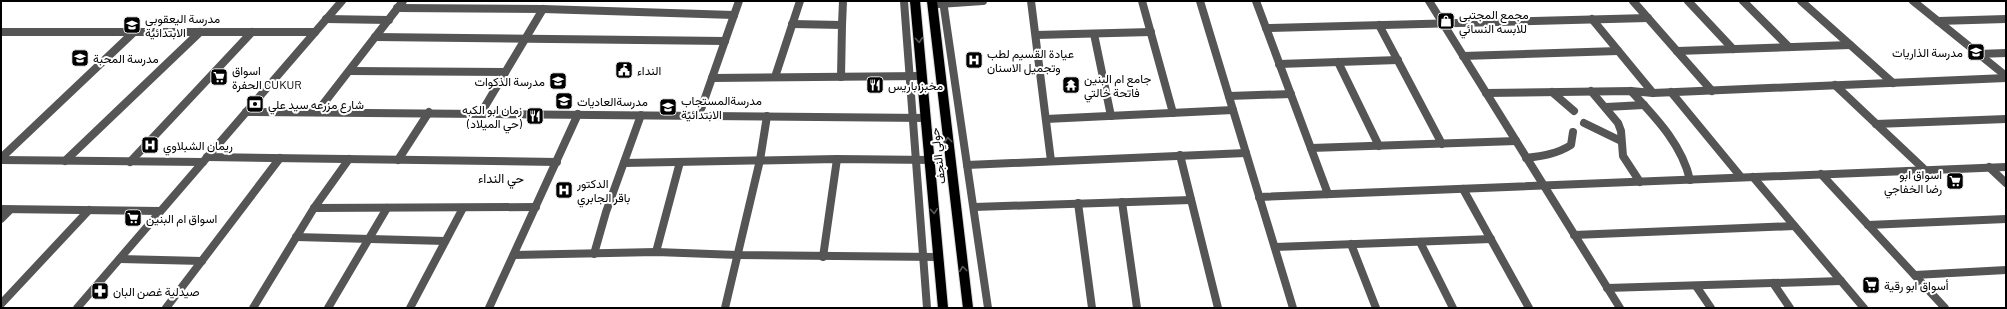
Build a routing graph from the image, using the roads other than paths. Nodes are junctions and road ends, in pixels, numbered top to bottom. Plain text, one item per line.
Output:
1 (342, 1) edge
2 (403, 1) edge
3 (471, 1) edge
4 (514, 1) edge
5 (568, 1) edge
6 (739, 1) edge
7 (800, 1) edge
8 (843, 1) edge
9 (904, 1) edge
10 (916, 1) edge
11 (983, 1) edge
12 (1031, 1) edge
13 (1142, 1) edge
14 (1200, 1) edge
15 (1256, 1) edge
16 (1429, 1) edge
17 (1633, 1) edge
18 (1688, 1) edge
19 (1743, 1) edge
20 (1801, 1) edge
21 (1913, 1) edge
22 (943, 2) edge
23 (933, 4) edge
24 (397, 8) junction
25 (466, 8) junction
26 (509, 9) junction
27 (543, 9) junction
28 (563, 10) junction
29 (734, 15) junction
30 (1648, 18) junction
31 (326, 19) junction
32 (1592, 19) junction
33 (2006, 19) edge
34 (389, 20) junction
35 (1938, 22) junction
36 (1443, 23) junction
37 (792, 24) junction
38 (842, 25) junction
39 (1379, 25) junction
40 (1266, 28) junction
41 (1, 32) edge
42 (134, 32) junction
43 (200, 32) junction
44 (252, 32) junction
45 (315, 32) junction
46 (1151, 32) junction
47 (1094, 34) junction
48 (1036, 35) junction
49 (375, 37) junction
50 (525, 39) junction
51 (725, 41) junction
52 (1850, 45) junction
53 (1789, 47) junction
54 (1733, 49) junction
55 (1618, 51) junction
56 (1677, 51) junction
57 (2006, 53) edge
58 (1978, 54) junction
59 (1463, 56) junction
60 (1398, 60) junction
61 (1338, 62) junction
62 (1280, 64) junction
63 (350, 71) junction
64 (505, 72) junction
65 (911, 76) junction
66 (922, 76) junction
67 (776, 77) junction
68 (841, 77) junction
69 (2006, 77) edge
70 (712, 78) junction
71 (1893, 83) junction
72 (1835, 85) junction
73 (1712, 90) junction
74 (1591, 91) junction
75 (1631, 91) junction
76 (1552, 92) junction
77 (1671, 92) junction
78 (1486, 93) junction
79 (1653, 93) junction
80 (1291, 94) junction
81 (1228, 96) junction
82 (1644, 105) junction
83 (1606, 107) junction
84 (1233, 110) junction
85 (246, 112) junction
86 (316, 112) junction
87 (429, 112) junction
88 (1574, 112) dead end
89 (481, 113) junction
90 (1173, 113) junction
91 (578, 114) junction
92 (641, 115) junction
93 (699, 115) junction
94 (767, 116) junction
95 (1111, 116) junction
96 (913, 118) junction
97 (926, 118) junction
98 (1046, 119) junction
99 (2006, 119) edge
100 (1584, 123) dead end
101 (1876, 124) junction
102 (1573, 132) dead end
103 (1516, 141) junction
104 (1621, 141) junction
105 (1442, 144) junction
106 (1379, 146) junction
107 (1311, 148) junction
108 (1246, 153) junction
109 (1180, 155) junction
110 (280, 158) junction
111 (1526, 158) junction
112 (1, 159) edge
113 (349, 159) junction
114 (837, 159) junction
115 (205, 160) junction
116 (398, 160) junction
117 (760, 160) junction
118 (916, 160) junction
119 (931, 160) junction
120 (65, 161) junction
121 (1051, 161) junction
122 (130, 162) junction
123 (557, 162) junction
124 (680, 162) junction
125 (624, 163) junction
126 (967, 164) junction
127 (2006, 167) edge
128 (1989, 168) junction
129 (1925, 170) junction
130 (1821, 174) junction
131 (1753, 177) junction
132 (1741, 178) junction
133 (1690, 180) junction
134 (1640, 182) junction
135 (2006, 182) edge
136 (1544, 186) junction
137 (1463, 189) junction
138 (1328, 194) junction
139 (1259, 197) junction
140 (1191, 200) junction
141 (1122, 202) junction
142 (1078, 204) junction
143 (536, 207) junction
144 (974, 207) junction
145 (314, 208) junction
146 (387, 208) junction
147 (463, 208) junction
148 (5, 210) edge
149 (89, 210) junction
150 (160, 211) junction
151 (1, 219) edge
152 (2006, 219) edge
153 (1868, 225) junction
154 (1794, 226) junction
155 (1574, 234) junction
156 (296, 237) junction
157 (370, 239) junction
158 (1491, 239) junction
159 (445, 241) junction
160 (1420, 242) junction
161 (1351, 244) junction
162 (1275, 247) junction
163 (656, 252) junction
164 (594, 254) junction
165 (514, 255) junction
166 (738, 255) junction
167 (823, 257) junction
168 (923, 257) junction
169 (937, 257) junction
170 (120, 259) junction
171 (202, 261) junction
172 (2006, 270) edge
173 (1914, 275) junction
174 (1842, 282) junction
175 (1773, 283) junction
176 (1696, 286) junction
177 (1607, 288) junction
178 (1, 304) edge
179 (77, 308) edge
180 (166, 308) edge
181 (253, 308) edge
182 (328, 308) edge
183 (410, 308) edge
184 (489, 308) edge
185 (725, 308) edge
186 (927, 308) edge
187 (943, 308) edge
188 (968, 308) edge
189 (988, 308) edge
190 (1092, 308) edge
191 (1137, 308) edge
192 (1218, 308) edge
193 (1293, 308) edge
194 (1376, 308) edge
195 (1452, 308) edge
196 (1529, 308) edge
197 (1620, 308) edge
198 (1710, 308) edge
199 (1790, 308) edge
200 (1864, 308) edge
201 (1945, 308) edge

1 - 31 street
2 - 24 street
3 - 25 street
4 - 26 street
5 - 28 street
6 - 29 street
7 - 37 street
8 - 38 street
9 - 65 street
10 -> 66 main road, حولي النجف
11 - 22 street
12 - 48 street
13 - 46 street
14 - 81 street
15 - 40 street
16 - 36 street
17 - 30 street
18 - 54 street
19 - 53 street
20 - 52 street
21 - 35 street
22 - 23 street
22 - 126 street
188 -> 23 main road, حولي النجف
24 - 25 street
24 - 34 street
25 - 26 street
26 - 27 street
27 - 28 street
27 - 50 street
28 - 29 street
29 - 51 street
30 - 32 street
30 - 56 street
31 - 34 street
31 - 45 street
32 - 36 street
32 - 55 street
33 - 35 street
34 - 49 street
35 - 58 street
36 - 39 street
36 - 59 street
37 - 38 street
37 - 67 street
38 - 68 street
39 - 40 street
39 - 60 street
40 - 62 street
41 - 42 street
42 - 43 street
42 - 112 street
43 - 44 street
43 - 120 street
44 - 45 street
44 - 122 street
45 - 85 street
46 - 47 street
46 - 90 street
47 - 48 street
47 - 95 street
48 - 98 street
49 - 50 street
49 - 63 street
50 - 51 street
50 - 64 street
51 - 70 street
52 - 53 street
52 - 71 street
53 - 54 street
54 - 56 street
55 - 59 street
55 - 79 street
56 - 73 street
57 - 58 street
58 - 69 street
59 - 78 street
60 - 61 street
60 - 105 street
61 - 62 street
61 - 106 street
62 - 80 street
63 - 64 street
63 - 86 street
64 - 89 street
65 - 66 street
65 - 68 street
65 - 96 street
66 - 97 main road, حولي النجف
67 - 68 street
67 - 70 street
69 - 71 street
70 - 93 street
71 - 72 street
72 - 73 street
72 - 101 street
73 - 77 street
74 - 75 street
74 - 76 street
74 - 83 street
75 - 79 street
75 - 82 street
76 - 78 street
76 - 88 street
77 - 79 street
77 - 132 street
78 - 103 street
80 - 81 street
80 - 107 street
81 - 84 street
82 - 83 street
82 - 133 street
83 - 104 street
84 - 90 street
84 - 108 street
85 - 86 street
85 - 115 street
86 - 87 street
87 - 89 street
87 - 116 street
89 - 91 street
90 - 95 street
91 - 92 street
91 - 123 street
92 - 93 street
92 - 125 street
93 - 94 street
94 - 96 street
94 - 117 street
95 - 98 street
96 - 97 street
96 - 118 street
97 - 119 main road, حولي النجف
98 - 121 street
99 - 101 street
100 - 104 street
101 - 129 street
102 - 111 street
103 - 105 street
103 - 111 street
104 - 134 street
105 - 106 street
106 - 107 street
107 - 138 street
108 - 109 street
108 - 139 street
109 - 121 street
109 - 140 street
110 - 113 street
110 - 115 street
110 - 171 street
111 - 136 street
112 - 120 street
113 - 116 street
113 - 145 street
114 - 117 street
114 - 118 street
114 - 167 street
115 - 122 street
115 - 150 street
116 - 123 street
117 - 124 street
117 - 166 street
118 - 119 street
118 - 168 street
119 -> 169 main road, حولي النجف
120 - 122 street
121 - 126 street
123 - 143 street
124 - 125 street
124 - 163 street
125 - 164 street
126 - 144 street
127 - 128 street
128 - 129 street
128 - 135 street
129 - 130 street
130 - 131 street
130 - 153 street
131 - 132 street
131 - 154 street
132 - 133 street
133 - 134 street
134 - 136 street
136 - 137 street
136 - 155 street
137 - 138 street
137 - 158 street
138 - 139 street
139 - 162 street
140 - 141 street
140 - 192 street
141 - 142 street
141 - 191 street
142 - 144 street
142 - 190 street
143 - 147 street
143 - 165 street
144 - 189 street
145 - 146 street
145 - 156 street
146 - 147 street
146 - 157 street
147 - 159 street
148 - 149 street
148 - 151 street
149 - 150 street
149 - 178 street
150 - 170 street
152 - 153 street
153 - 173 street
154 - 155 street
154 - 174 street
155 - 177 street
156 - 157 street
156 - 181 street
157 - 159 street
157 - 182 street
158 - 160 street
158 - 196 street
159 - 183 street
160 - 161 street
160 - 195 street
161 - 162 street
161 - 194 street
162 - 193 street
163 - 164 street
163 - 166 street
164 - 165 street
165 - 184 street
166 - 167 street
166 - 185 street
167 - 168 street
168 - 169 street
168 - 186 street
169 - 187 main road, حولي النجف
170 - 171 street
170 - 179 street
171 - 180 street
172 - 173 street
173 - 201 street
174 - 175 street
174 - 200 street
175 - 176 street
175 - 199 street
176 - 177 street
176 - 198 street
177 - 197 street

